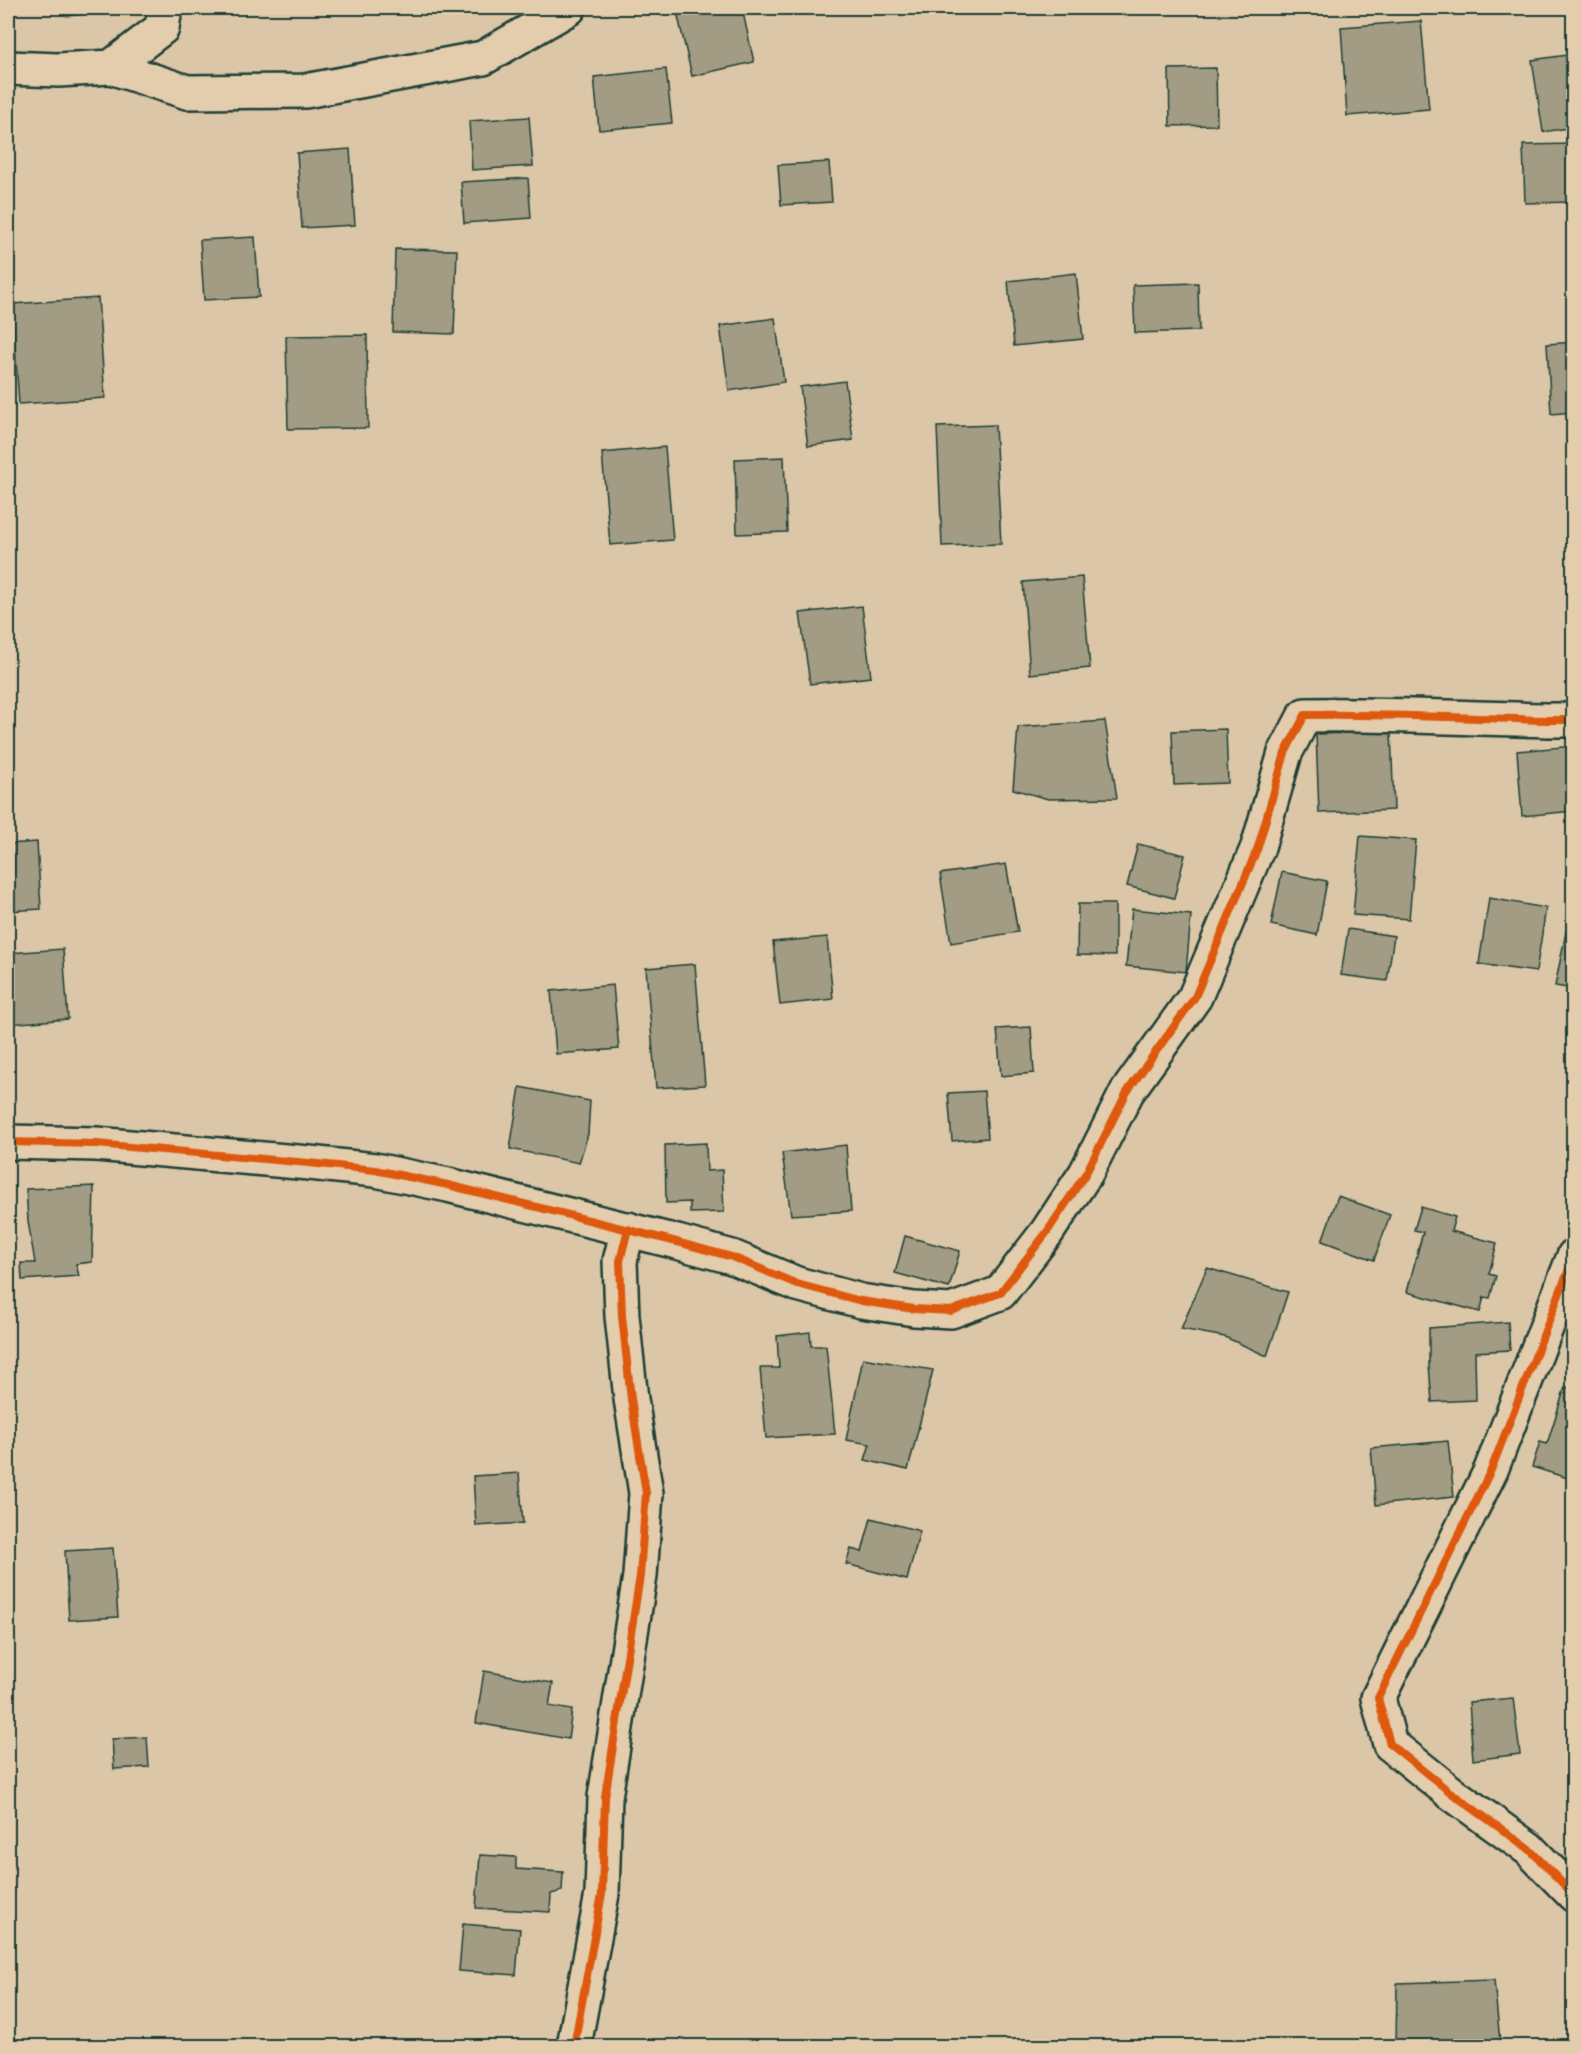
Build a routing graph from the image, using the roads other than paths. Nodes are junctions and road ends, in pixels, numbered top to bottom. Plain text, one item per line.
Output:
1 (165, 8) edge
2 (569, 8) edge
3 (111, 67) junction
4 (8, 68) edge
5 (1574, 720) edge
6 (8, 1142) edge
7 (628, 1229) junction
8 (1574, 1256) edge
9 (1574, 1895) edge
10 (574, 2046) edge

1 - 3 street
2 - 3 street
3 - 4 street
5 - 7 street
6 - 7 street
7 - 10 street
8 - 9 street

